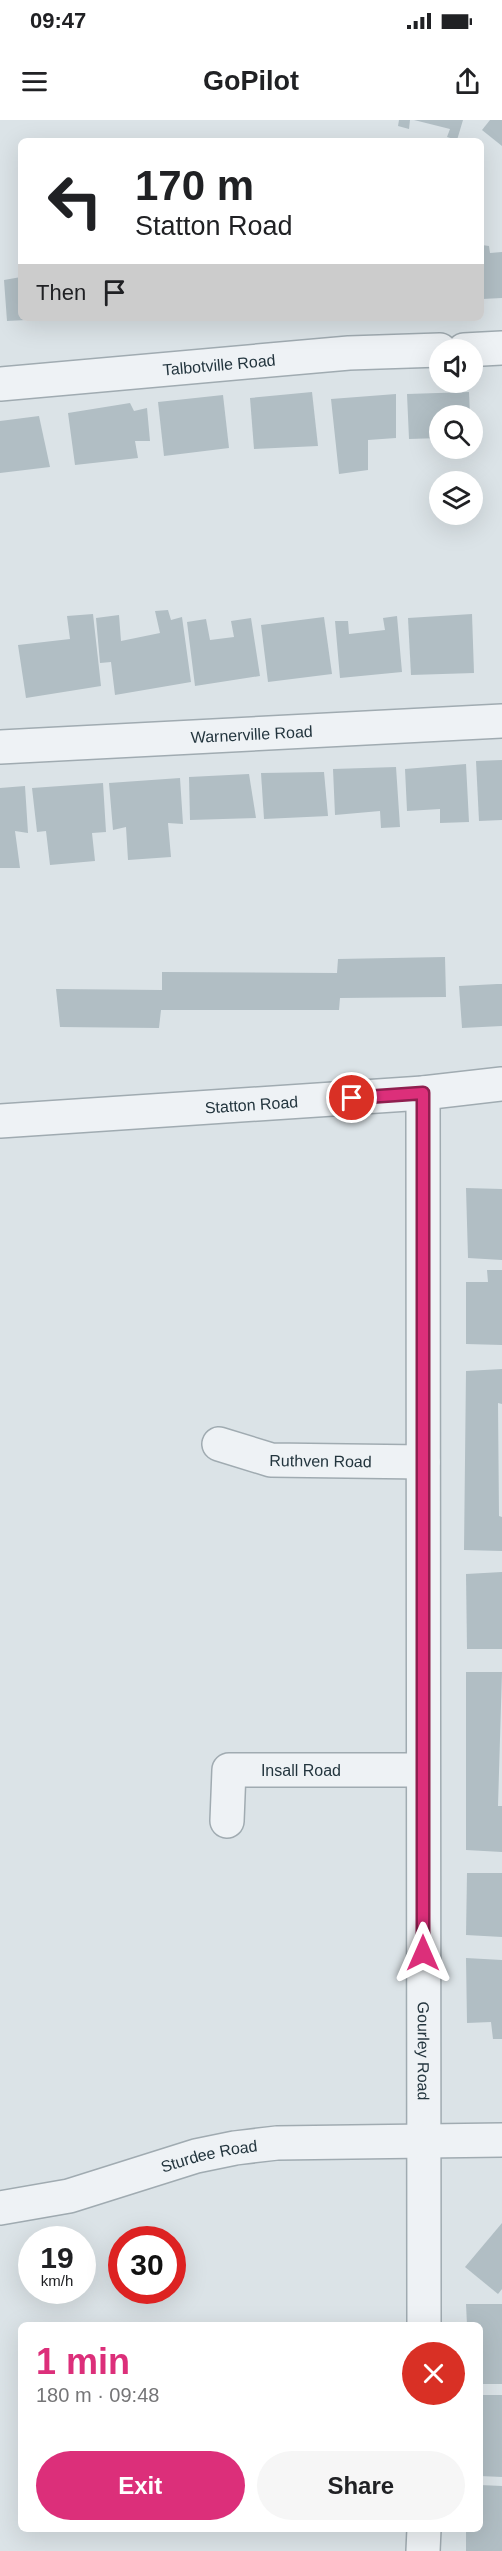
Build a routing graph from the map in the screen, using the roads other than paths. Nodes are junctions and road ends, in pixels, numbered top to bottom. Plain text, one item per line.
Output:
1 (502, 348) edge
2 (483, 349) edge
3 (429, 350) edge
4 (0, 384) edge
5 (502, 721) edge
6 (0, 747) edge
7 (502, 1084) edge
8 (423, 1093) junction
9 (0, 1121) edge
10 (219, 1444) dead end
11 (423, 1462) junction
12 (423, 1770) junction
13 (227, 1821) dead end
14 (423, 2140) junction
15 (502, 2140) edge
16 (0, 2208) edge
17 (424, 2322) edge
18 (424, 2532) edge
19 (423, 2551) edge

1 - 2 street
3 - 4 street, Talbotville Road
5 - 6 street, Warnerville Road
7 - 8 street, Statton Road
8 - 9 street, Statton Road
8 - 11 street, Gourley Road
10 - 11 street, Ruthven Road
11 - 12 street, Gourley Road
12 - 13 street, Insall Road
12 - 14 street, Gourley Road
14 - 15 street, Sturdee Road
14 - 16 street, Sturdee Road
14 - 17 street, Gourley Road
18 - 19 street

